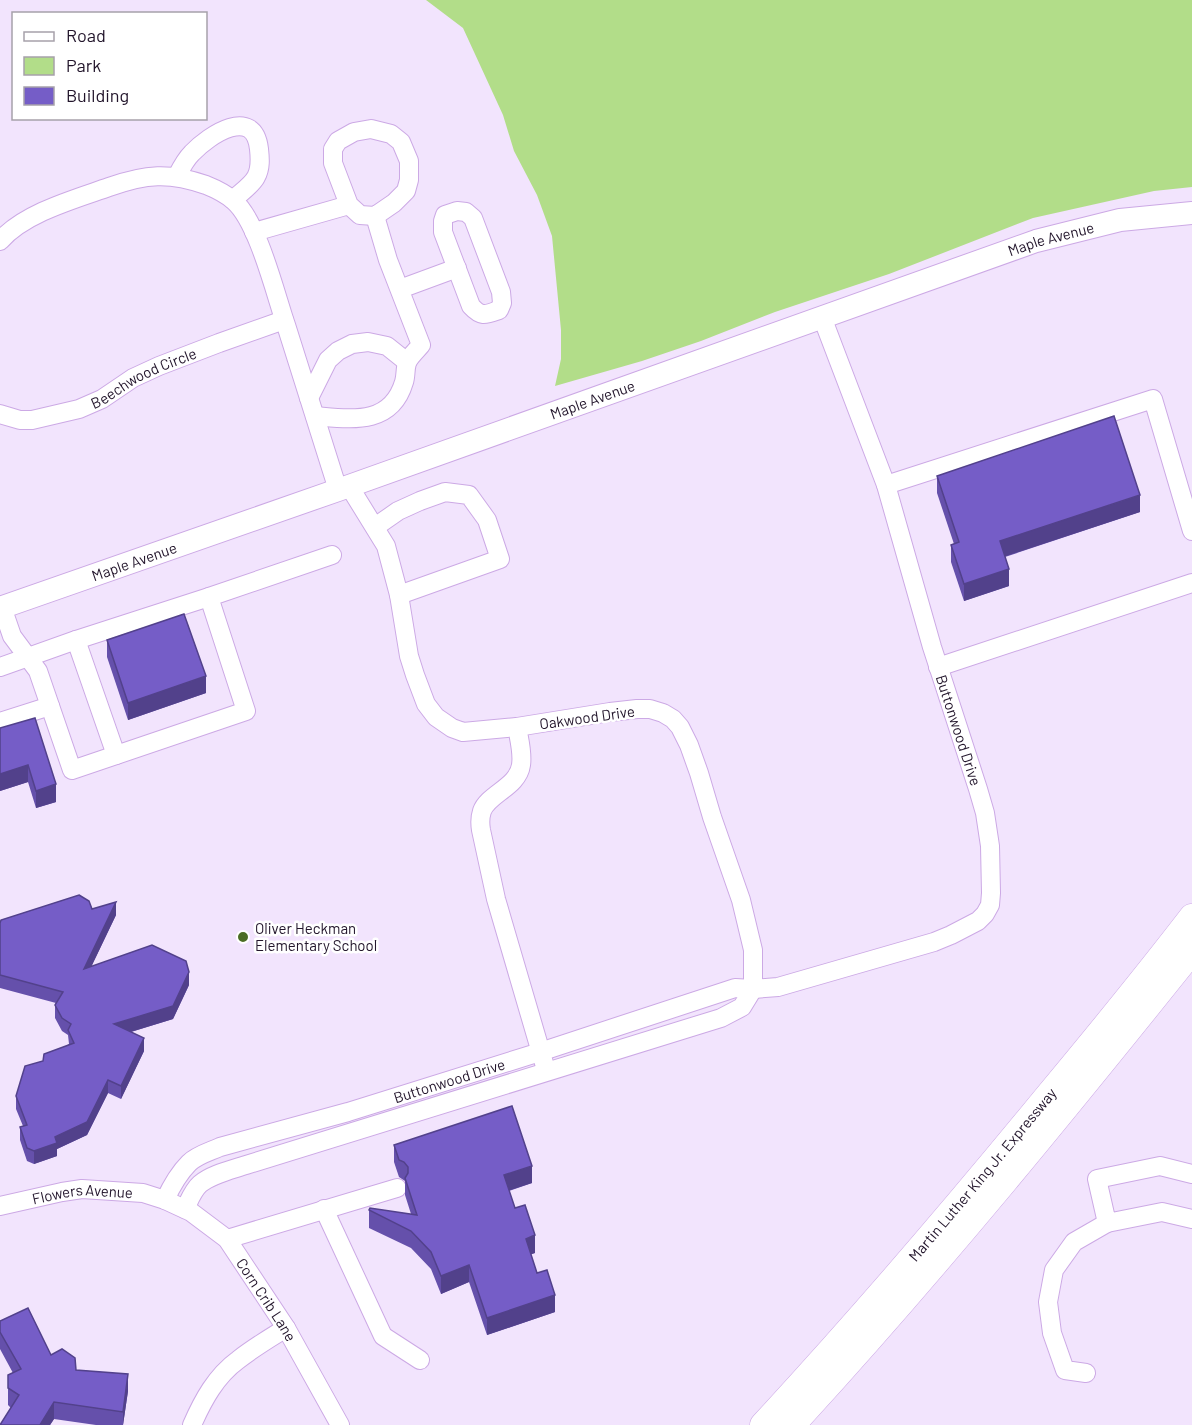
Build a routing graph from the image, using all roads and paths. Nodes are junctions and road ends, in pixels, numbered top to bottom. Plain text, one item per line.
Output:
1 (177, 176) junction
2 (233, 200) junction
3 (349, 205) junction
4 (1192, 213) edge
5 (375, 216) junction
6 (254, 232) junction
7 (0, 241) edge
8 (457, 268) junction
9 (400, 290) junction
10 (822, 317) junction
11 (284, 320) junction
12 (407, 362) junction
13 (309, 398) junction
14 (0, 414) edge
15 (315, 416) junction
16 (886, 486) junction
17 (344, 488) junction
18 (375, 527) junction
19 (1192, 531) edge
20 (332, 555) dead end
21 (1192, 583) edge
22 (399, 595) junction
23 (208, 597) junction
24 (1, 608) edge
25 (76, 640) junction
26 (28, 658) junction
27 (0, 667) edge
28 (938, 667) junction
29 (50, 706) junction
30 (0, 722) edge
31 (517, 727) junction
32 (116, 755) junction
33 (1192, 910) edge
34 (1187, 934) edge
35 (753, 989) junction
36 (540, 1052) junction
37 (546, 1072) junction
38 (1192, 1174) edge
39 (397, 1188) dead end
40 (165, 1200) junction
41 (0, 1206) edge
42 (185, 1209) junction
43 (324, 1209) junction
44 (1192, 1219) edge
45 (1107, 1222) junction
46 (227, 1239) junction
47 (286, 1328) junction
48 (420, 1360) dead end
49 (1086, 1373) dead end
50 (200, 1406) junction
51 (178, 1425) edge
52 (192, 1425) edge
53 (340, 1425) edge
54 (763, 1425) edge
55 (792, 1425) edge

1 - 2 street
1 - 2 street
1 - 7 street
2 - 6 street
3 - 5 street
3 - 5 street
3 - 6 street
4 - 10 main road, Maple Avenue
5 - 9 street
6 - 11 street
8 - 8 street
8 - 9 street
9 - 12 street
10 - 16 street, Buttonwood Drive
10 - 17 main road, Maple Avenue
11 - 13 street
11 - 14 street, Beechwood Circle
12 - 13 street
12 - 15 street
13 - 15 street
15 - 17 street, Oakwood Drive
16 - 19 street
16 - 28 street, Buttonwood Drive
17 - 18 street, Oakwood Drive
17 - 24 main road, Maple Avenue
18 - 22 street, Oakwood Drive
18 - 22 street
20 - 23 street
21 - 28 street
22 - 31 street, Oakwood Drive
23 - 25 street
23 - 32 street
24 - 26 street
25 - 26 street
25 - 32 street
26 - 27 street
26 - 29 street
28 - 35 street, Buttonwood Drive
29 - 30 street
29 - 32 street
31 - 35 street, Oakwood Drive
31 - 36 street
33 - 34 highway
34 - 54 highway, Martin Luther King Jr. Expressway
34 - 55 highway, Martin Luther King Jr. Expressway
35 - 36 street, Buttonwood Drive
35 - 37 street, Buttonwood Drive
36 - 37 street
36 - 40 street, Buttonwood Drive
37 - 42 street, Buttonwood Drive
38 - 45 street
39 - 43 street
40 - 41 street, Flowers Avenue
40 - 42 street, Corn Crib Lane
42 - 46 street, Corn Crib Lane
43 - 46 street
43 - 48 street
44 - 45 street
45 - 49 street
46 - 47 street, Corn Crib Lane
47 - 50 street
47 - 53 street, Corn Crib Lane
50 - 51 street
50 - 52 street

